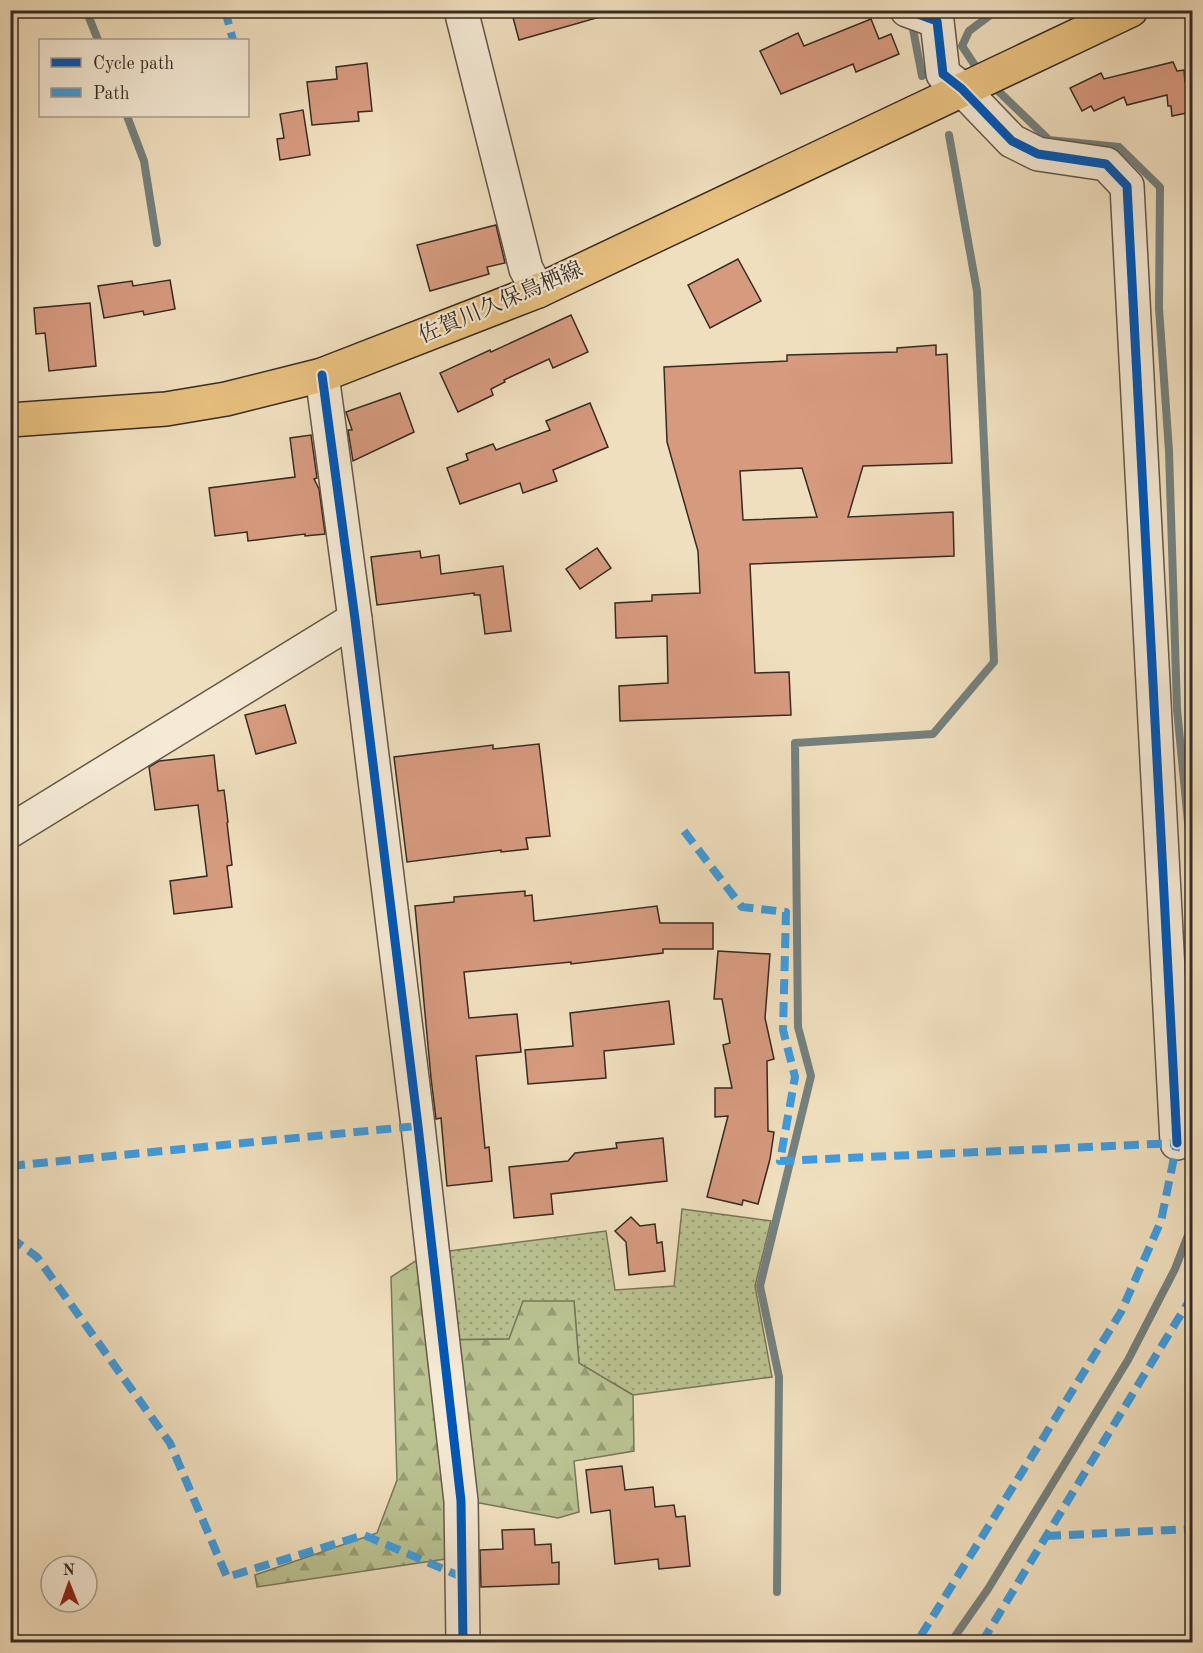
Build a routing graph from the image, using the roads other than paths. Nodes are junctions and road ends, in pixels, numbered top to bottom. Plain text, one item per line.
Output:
1 (461, 10) edge
2 (1131, 10) edge
3 (931, 14) edge
4 (962, 89) junction
5 (538, 291) junction
6 (322, 375) junction
7 (10, 420) edge
8 (355, 619) junction
9 (10, 831) edge
10 (1177, 1143) dead end
11 (465, 1642) edge

1 - 5 street
2 - 4 main road, 佐賀川久保鳥栖線
3 - 4 street
4 - 5 main road, 佐賀川久保鳥栖線
4 - 10 street
5 - 6 main road, 佐賀川久保鳥栖線
6 - 7 main road, 佐賀川久保鳥栖線
6 - 8 street
8 - 9 street
8 - 11 street

